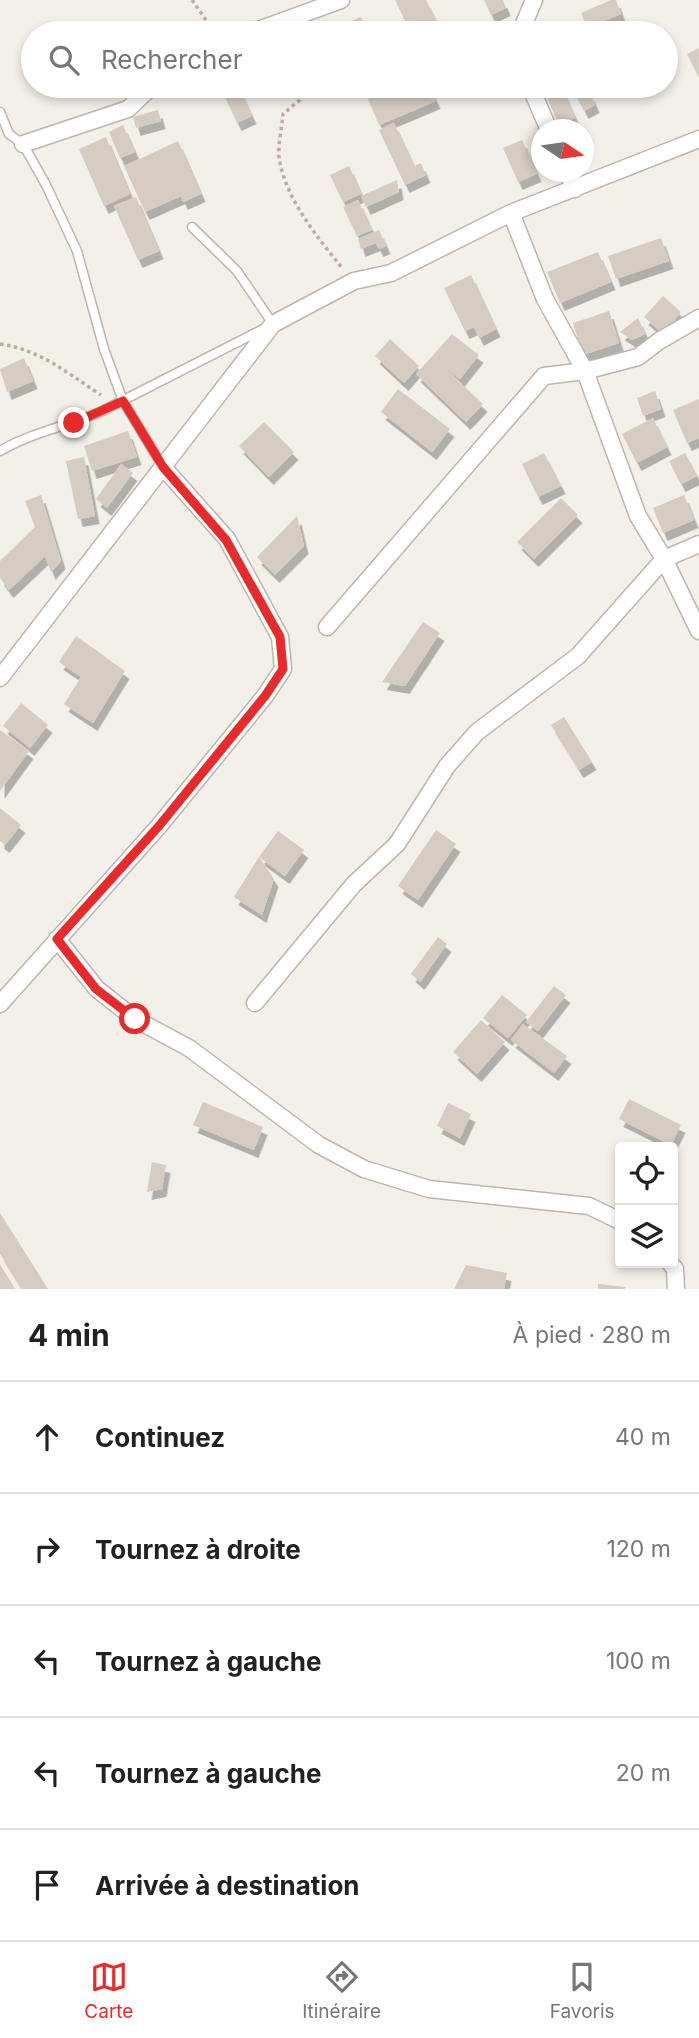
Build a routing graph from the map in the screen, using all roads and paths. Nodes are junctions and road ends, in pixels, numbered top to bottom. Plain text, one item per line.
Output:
1 (192, 0) edge
2 (341, 0) edge
3 (534, 0) edge
4 (207, 21) edge
5 (283, 21) edge
6 (525, 21) edge
7 (139, 98) edge
8 (300, 98) edge
9 (535, 98) edge
10 (0, 112) edge
11 (544, 119) edge
12 (699, 139) edge
13 (23, 144) junction
14 (572, 182) edge
15 (575, 189) junction
16 (511, 213) junction
17 (192, 227) dead end
18 (354, 281) junction
19 (699, 318) edge
20 (273, 324) junction
21 (0, 344) edge
22 (585, 371) junction
23 (123, 401) junction
24 (0, 450) edge
25 (163, 467) junction
26 (699, 544) edge
27 (664, 559) junction
28 (327, 627) dead end
29 (699, 631) edge
30 (0, 678) edge
31 (57, 939) junction
32 (256, 1003) dead end
33 (0, 1004) edge
34 (615, 1219) edge
35 (674, 1268) edge
36 (676, 1289) edge

1 - 4 path
2 - 5 street
3 - 6 street
7 - 13 street
8 - 18 path
9 - 11 street
10 - 13 lane
12 - 15 street
13 - 23 lane
14 - 15 street
15 - 16 street
16 - 18 street
16 - 22 street
17 - 20 lane
18 - 20 street
19 - 22 street
20 - 23 lane
20 - 25 street
21 - 23 path
22 - 27 street
22 - 28 street
23 - 24 lane
23 - 25 lane
25 - 30 street
25 - 31 street
26 - 27 street
27 - 29 street
27 - 32 street
31 - 33 street
31 - 34 street
35 - 36 street

